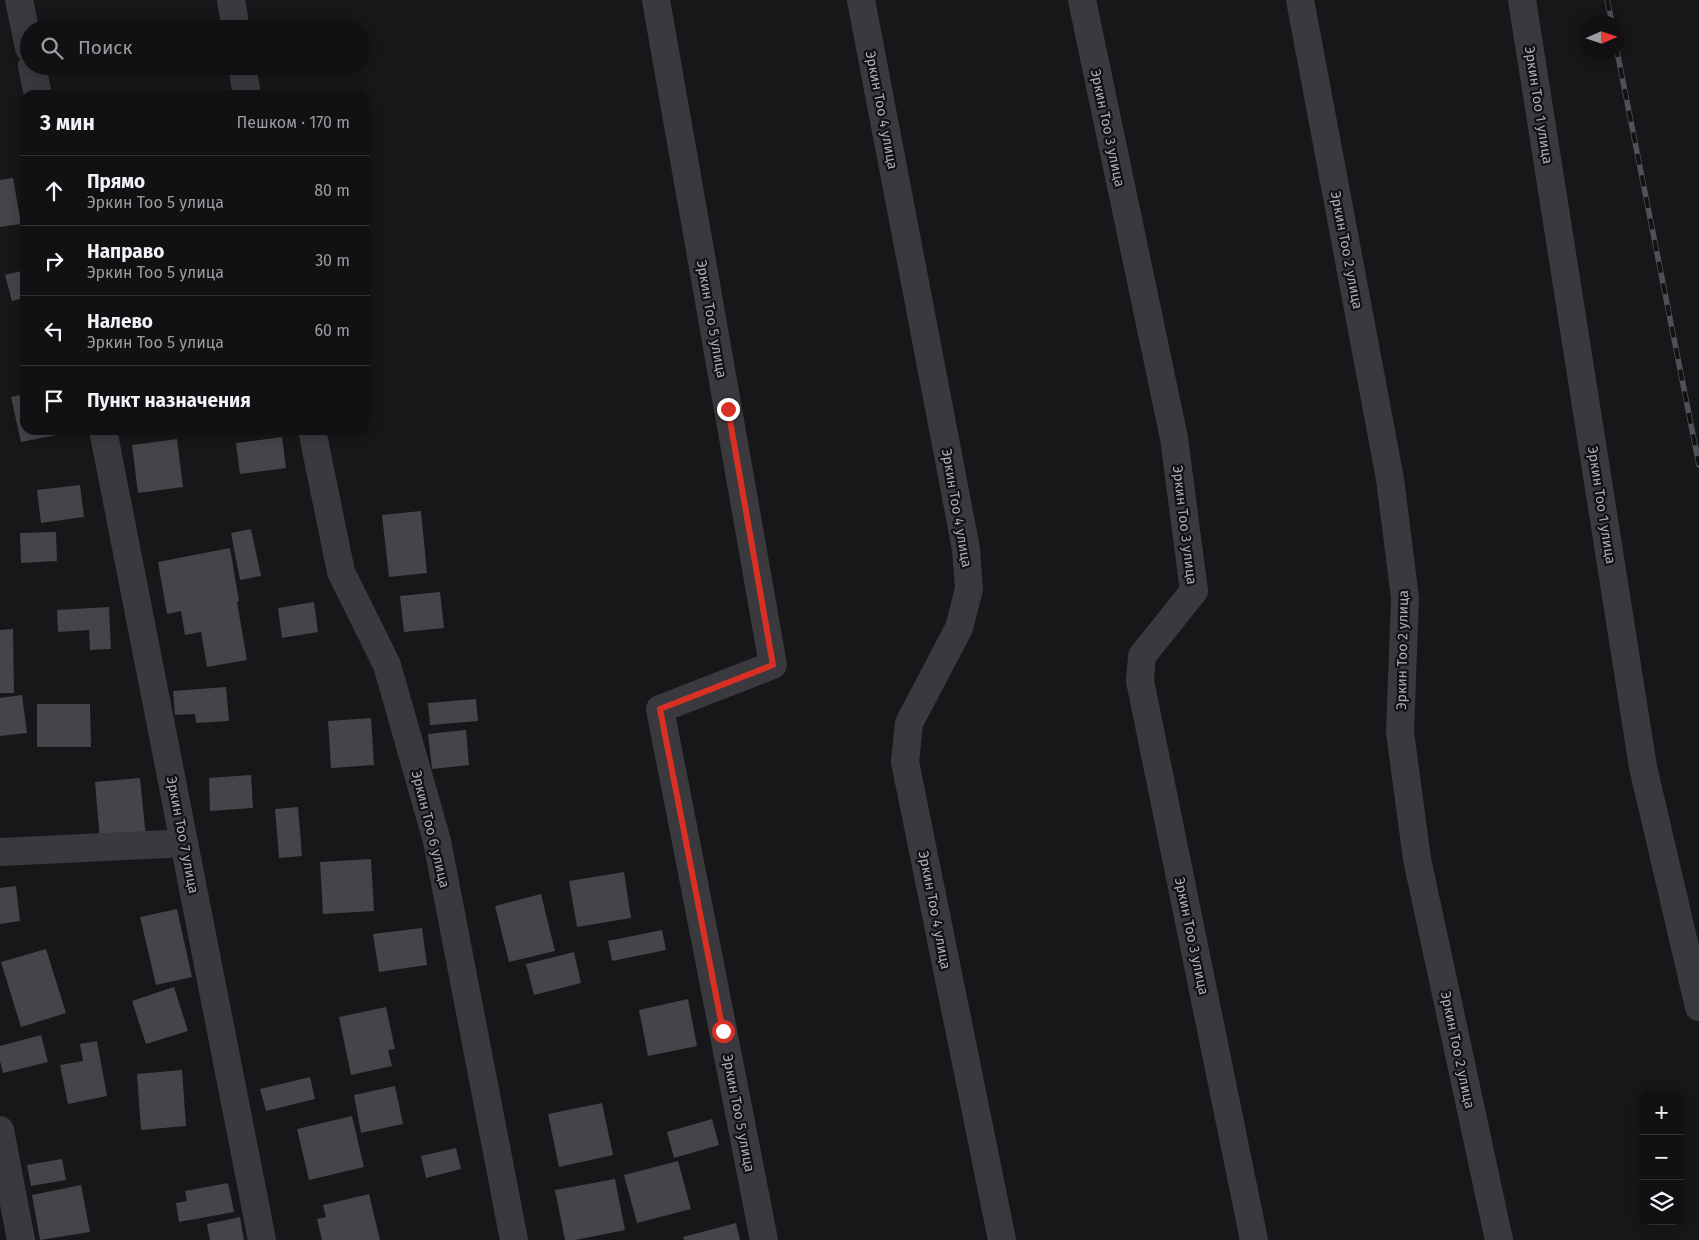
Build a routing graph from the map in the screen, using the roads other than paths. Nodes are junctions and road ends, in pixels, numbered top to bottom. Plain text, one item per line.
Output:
1 (19, 0) edge
2 (231, 0) edge
3 (656, 0) edge
4 (861, 0) edge
5 (1082, 0) edge
6 (1300, 0) edge
7 (1522, 0) edge
8 (23, 20) edge
9 (234, 20) edge
10 (34, 75) edge
11 (244, 75) edge
12 (37, 90) edge
13 (246, 90) edge
14 (105, 435) edge
15 (313, 435) edge
16 (167, 844) dead end
17 (0, 852) edge
18 (1699, 1007) edge
19 (0, 1130) edge
20 (21, 1240) edge
21 (262, 1240) edge
22 (514, 1240) edge
23 (764, 1240) edge
24 (1002, 1240) edge
25 (1254, 1240) edge
26 (1499, 1240) edge

1 - 8 street
2 - 9 street
3 - 23 street, Эркин Тоо 5 улица
4 - 24 street, Эркин Тоо 4 улица
5 - 25 street, Эркин Тоо 3 улица
6 - 26 street, Эркин Тоо 2 улица
7 - 18 street, Эркин Тоо 1 улица
10 - 12 street
11 - 13 street
14 - 21 street, Эркин Тоо 7 улица
15 - 22 street, Эркин Тоо 6 улица
16 - 17 street
19 - 20 street

